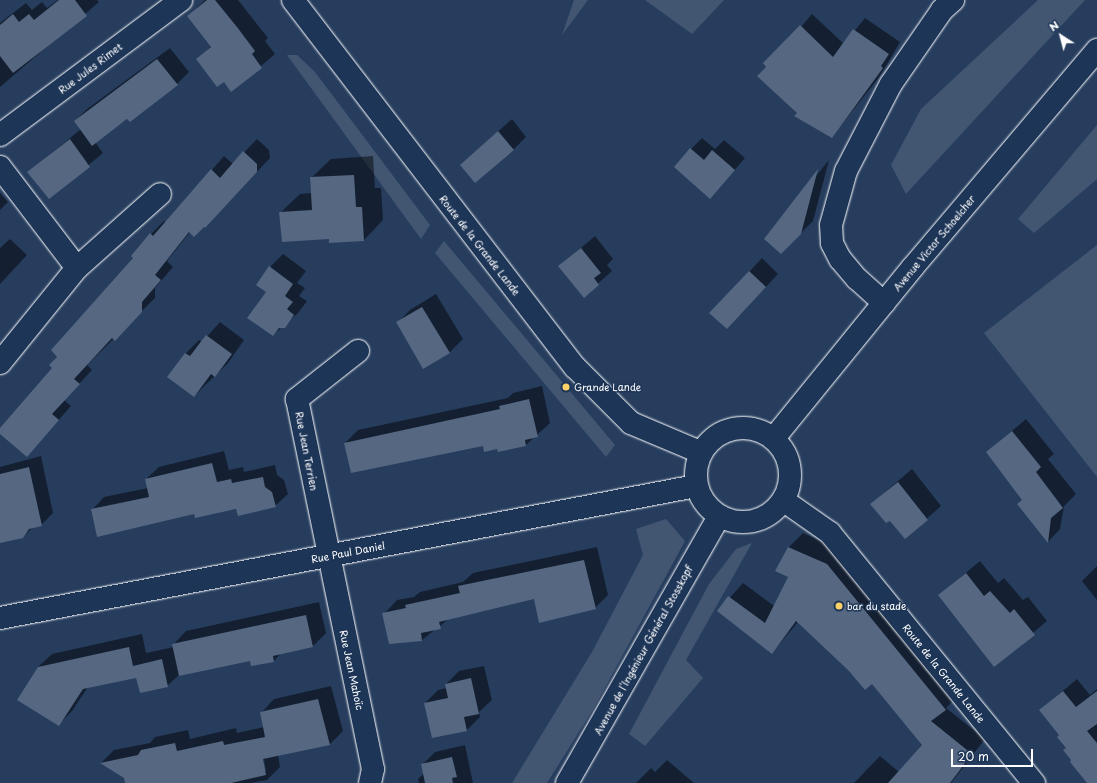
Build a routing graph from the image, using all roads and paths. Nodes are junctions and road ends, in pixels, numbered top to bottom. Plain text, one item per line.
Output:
1 (181, 0) edge
2 (293, 0) edge
3 (953, 0) edge
4 (1097, 50) edge
5 (0, 135) edge
6 (0, 167) edge
7 (160, 194) dead end
8 (77, 268) junction
9 (884, 303) junction
10 (358, 351) dead end
11 (0, 363) edge
12 (774, 438) junction
13 (700, 452) junction
14 (696, 486) junction
15 (783, 500) junction
16 (719, 516) junction
17 (327, 556) junction
18 (0, 618) edge
19 (370, 783) edge
20 (567, 783) edge
21 (1034, 783) edge

1 - 5 street, Rue Jules Rimet
2 - 13 street, Route de la Grande Lande
3 - 9 street
4 - 9 street, Avenue Victor Schoelcher
6 - 8 street
7 - 8 street
8 - 11 street
9 - 12 street, Avenue Victor Schoelcher
10 - 17 street, Rue Jean Terrien
12 - 13 street
12 - 15 street
13 - 14 street
14 - 16 street
14 - 17 street, Rue Paul Daniel
15 - 16 street
15 - 21 street, Route de la Grande Lande
16 - 20 street, Avenue de l'Ingénieur Général Stosskopf
17 - 18 street, Rue Paul Daniel
17 - 19 street, Rue Jean Mahoïc

